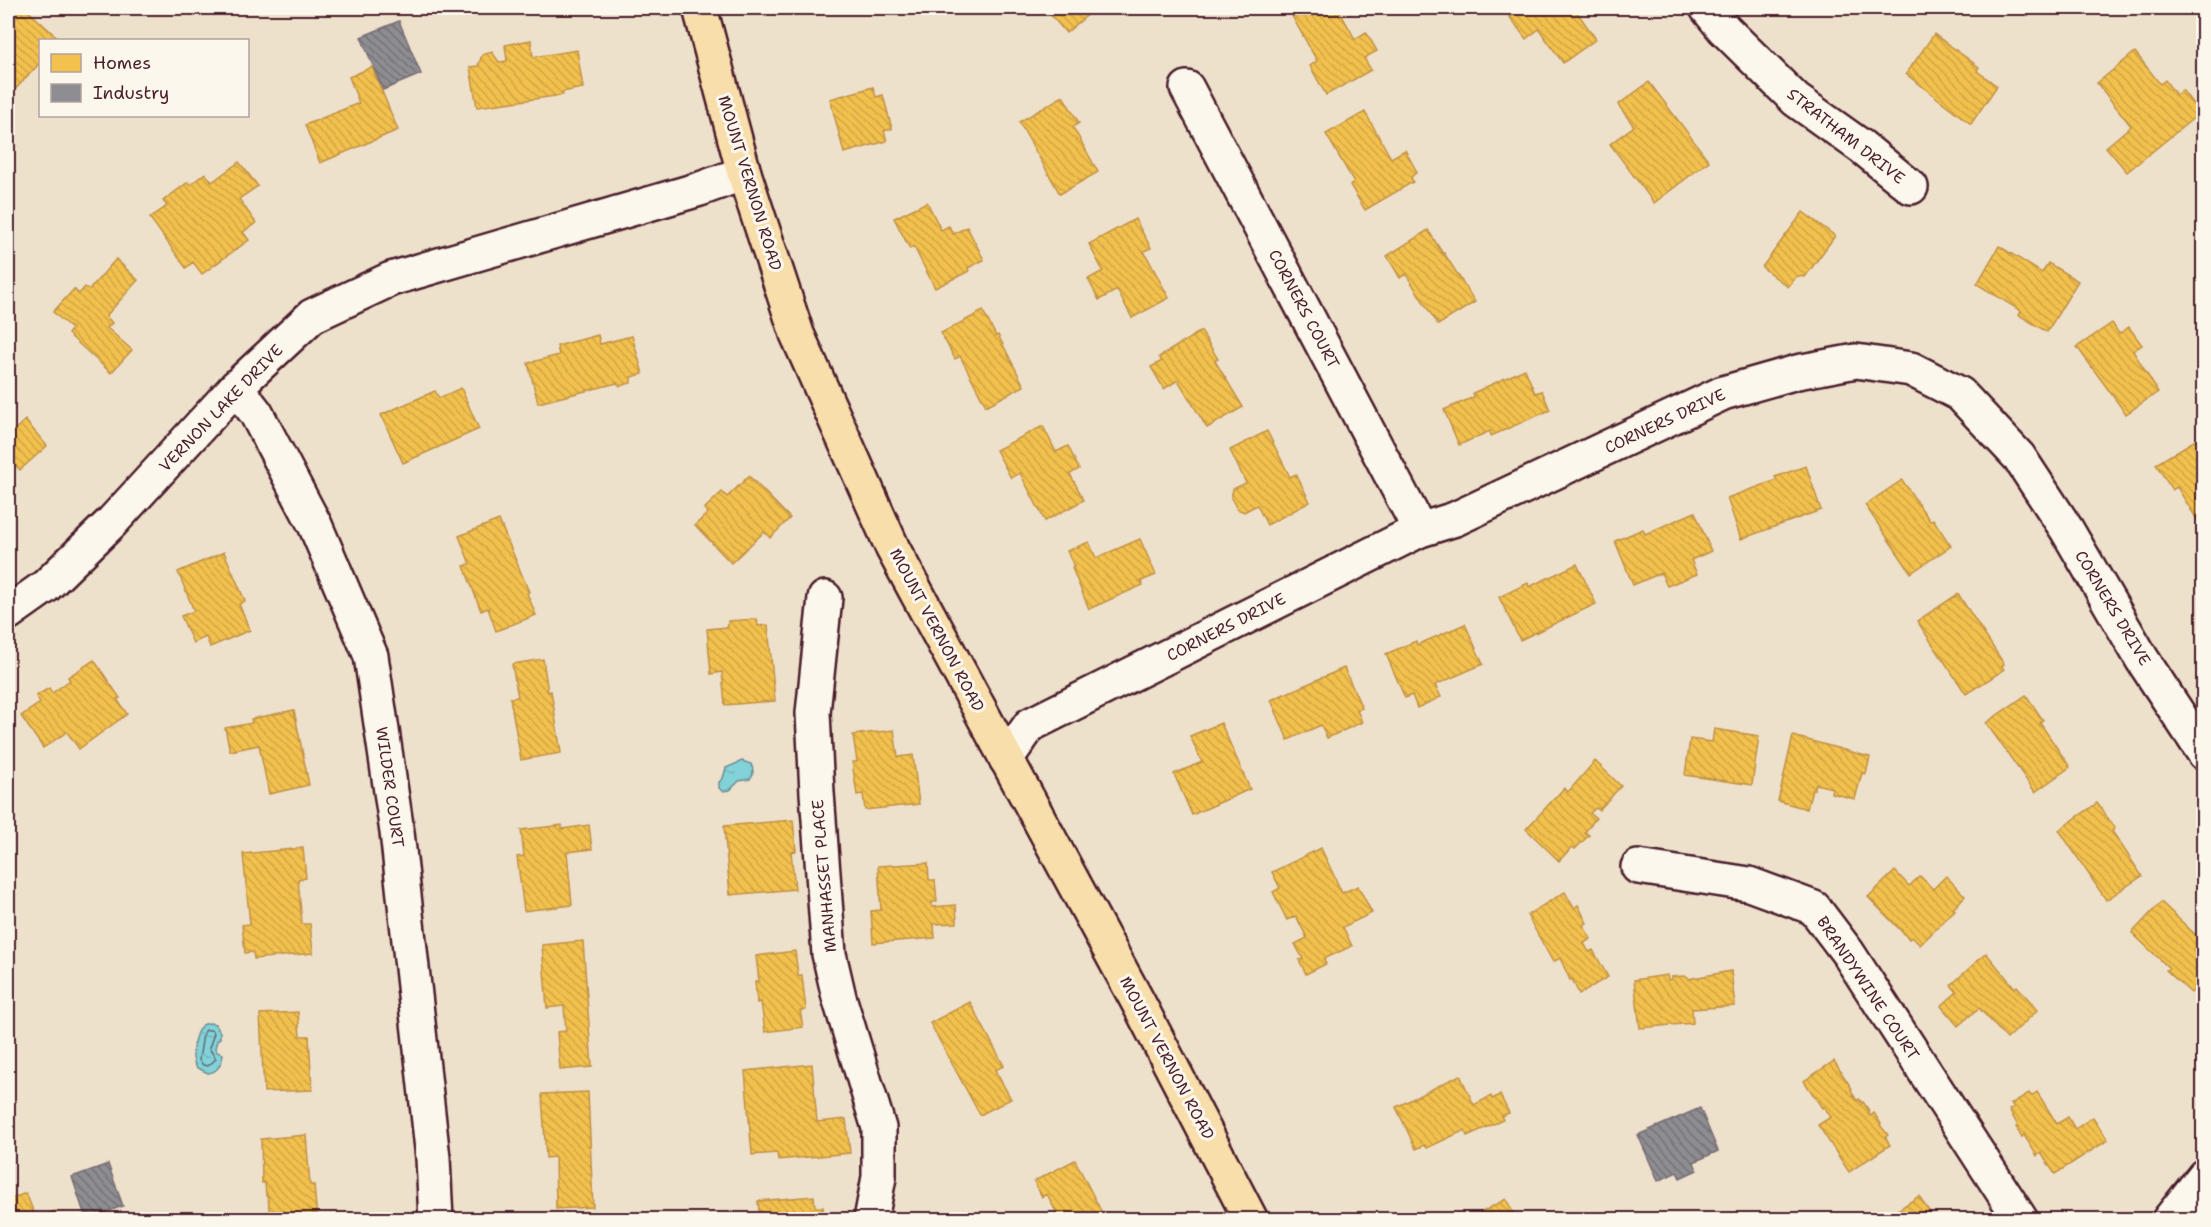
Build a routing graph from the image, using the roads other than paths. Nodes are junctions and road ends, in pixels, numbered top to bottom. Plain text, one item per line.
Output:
1 (700, 8) edge
2 (1707, 8) edge
3 (1187, 88) dead end
4 (744, 173) junction
5 (1911, 187) dead end
6 (236, 387) junction
7 (1420, 530) junction
8 (825, 598) dead end
9 (8, 613) edge
10 (2204, 753) edge
11 (1006, 759) junction
12 (1638, 867) dead end
13 (2204, 1176) edge
14 (436, 1220) edge
15 (871, 1220) edge
16 (1251, 1220) edge
17 (2021, 1220) edge
18 (2169, 1220) edge

1 - 4 main road, MOUNT VERNON ROAD
2 - 5 street, STRATHAM DRIVE
3 - 7 street, CORNERS COURT
4 - 6 street, VERNON LAKE DRIVE
4 - 11 main road, MOUNT VERNON ROAD
6 - 9 street, VERNON LAKE DRIVE
6 - 14 street, WILDER COURT
7 - 10 street, CORNERS DRIVE
7 - 11 street, CORNERS DRIVE
8 - 15 street, MANHASSET PLACE
11 - 16 main road, MOUNT VERNON ROAD
12 - 17 street, BRANDYWINE COURT
13 - 18 street

